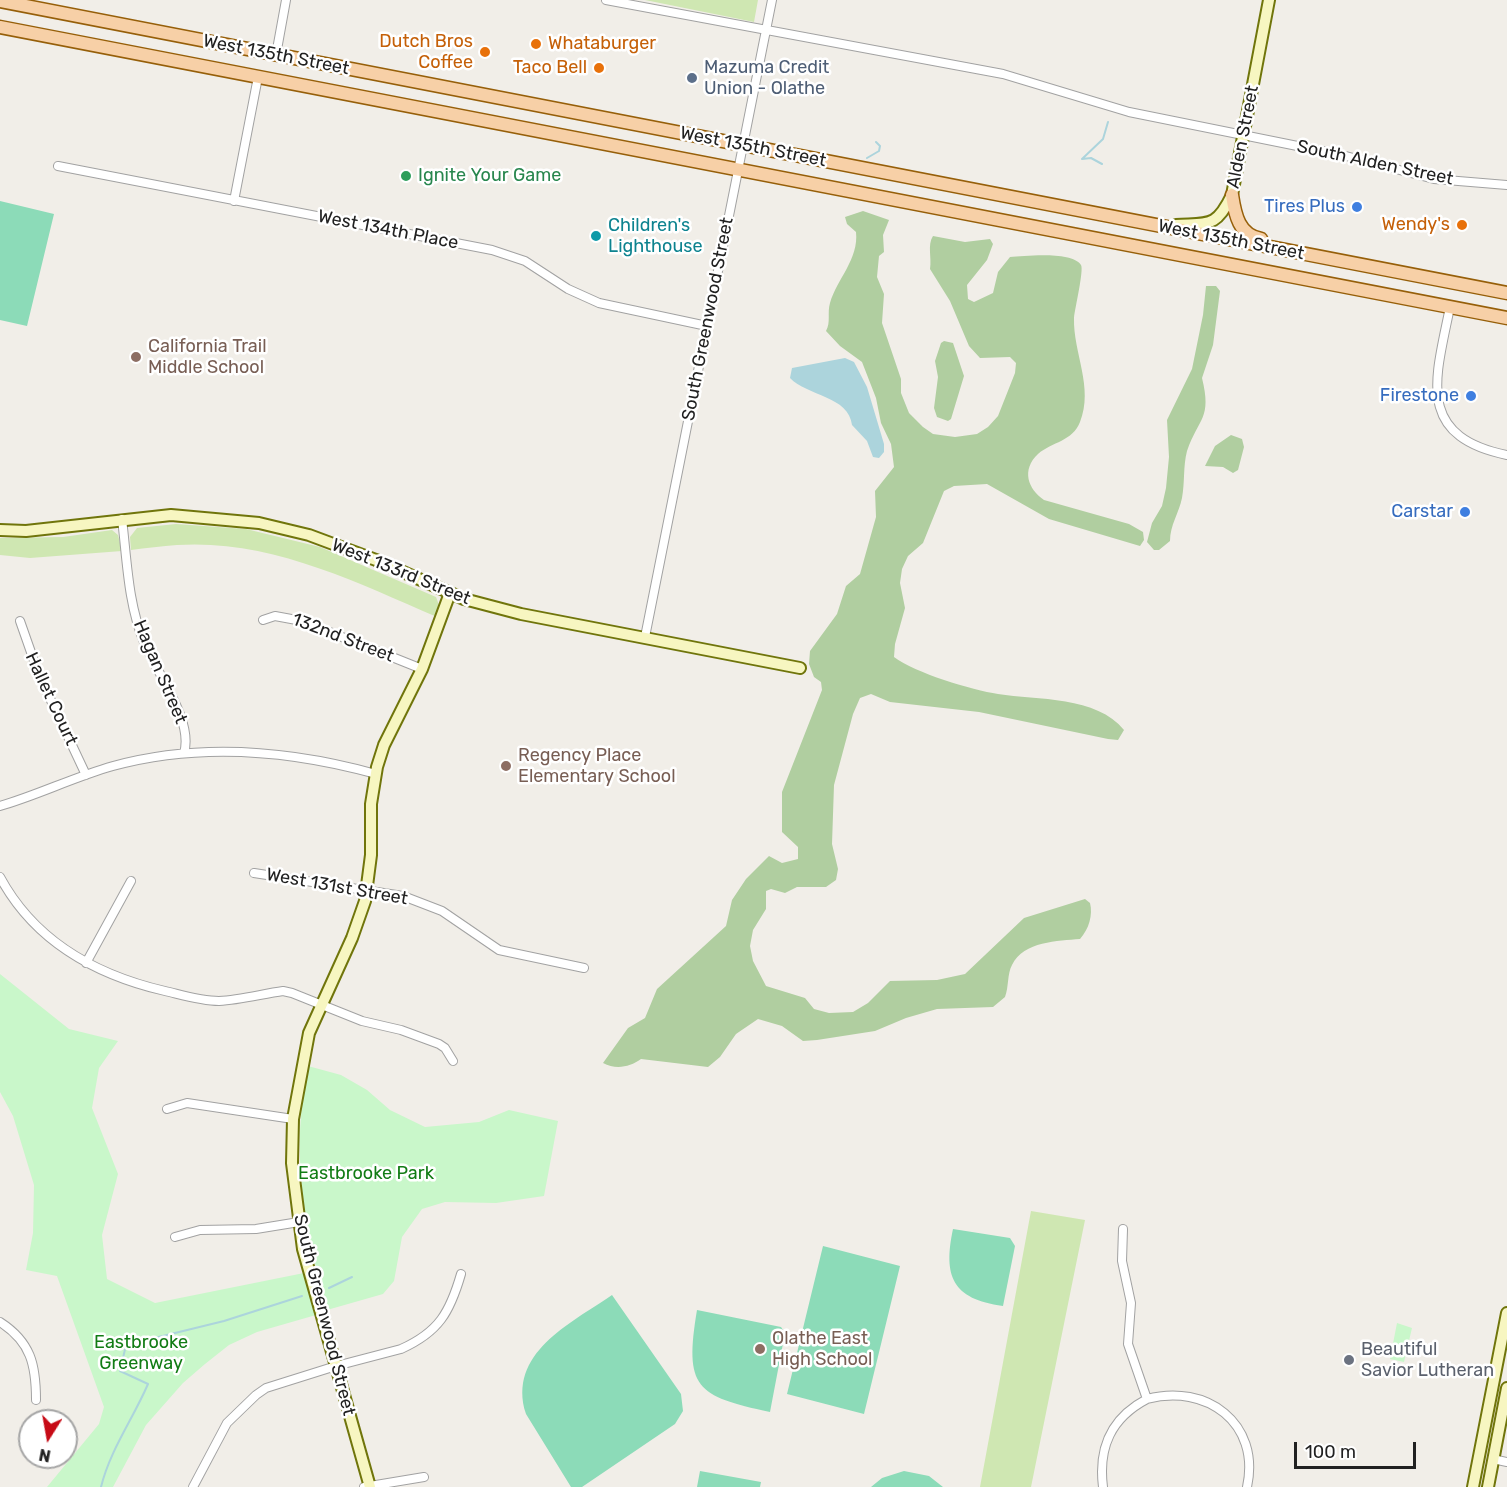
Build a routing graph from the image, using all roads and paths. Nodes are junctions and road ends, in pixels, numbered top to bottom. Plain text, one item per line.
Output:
1 (286, 0) edge
2 (606, 0) edge
3 (772, 0) edge
4 (1269, 0) edge
5 (0, 2) edge
6 (0, 27) edge
7 (766, 31) junction
8 (276, 55) junction
9 (258, 76) junction
10 (1244, 135) junction
11 (742, 145) junction
12 (58, 166) dead end
13 (737, 170) junction
14 (1507, 185) edge
15 (1232, 195) junction
16 (234, 201) junction
17 (1168, 228) junction
18 (1394, 271) junction
19 (1507, 293) edge
20 (1450, 307) junction
21 (1507, 318) edge
22 (707, 326) junction
23 (1507, 454) edge
24 (122, 519) junction
25 (0, 531) edge
26 (450, 593) junction
27 (263, 620) dead end
28 (20, 621) dead end
29 (645, 637) junction
30 (800, 668) dead end
31 (422, 669) junction
32 (184, 753) junction
33 (376, 774) junction
34 (86, 775) junction
35 (0, 806) edge
36 (254, 873) dead end
37 (0, 877) edge
38 (131, 881) dead end
39 (367, 891) junction
40 (86, 963) junction
41 (584, 968) dead end
42 (320, 1004) junction
43 (453, 1061) dead end
44 (167, 1110) dead end
45 (293, 1119) junction
46 (299, 1222) junction
47 (1124, 1229) dead end
48 (175, 1237) dead end
49 (461, 1274) dead end
50 (1507, 1313) edge
51 (0, 1322) edge
52 (336, 1366) junction
53 (1507, 1388) edge
54 (1147, 1399) junction
55 (36, 1400) dead end
56 (1493, 1459) junction
57 (1507, 1462) edge
58 (424, 1478) dead end
59 (193, 1487) edge
60 (364, 1487) edge
61 (370, 1487) edge
62 (1103, 1487) edge
63 (1247, 1487) edge
64 (1473, 1487) edge
65 (1488, 1487) edge

1 - 8 street
2 - 7 street, South Alden Street
3 - 7 street, South Greenwood Street
4 - 10 street, Alden Street
5 - 8 main road, West 135th Street
6 - 9 main road, West 135th Street
7 - 10 street, South Alden Street
7 - 11 street, South Greenwood Street
8 - 11 main road, West 135th Street
9 - 13 main road, West 135th Street
9 - 16 street
10 - 14 street, South Alden Street
10 - 15 street, Alden Street
11 - 13 street, South Greenwood Street
11 - 17 main road, West 135th Street
12 - 16 street, West 134th Place
13 - 20 main road, West 135th Street
13 - 22 street, South Greenwood Street
15 - 17 street, Alden Street
15 - 18 main road
16 - 22 street, West 134th Place
17 - 18 main road, West 135th Street
18 - 19 main road, West 135th Street
20 - 21 main road, West 135th Street
20 - 23 street
22 - 29 street, South Greenwood Street
24 - 25 street, West 133rd Street
24 - 26 street, West 133rd Street
24 - 32 street, Hagan Street
26 - 29 street, West 133rd Street
26 - 31 street, South Greenwood Street
27 - 31 street, 132nd Street
28 - 34 street, Hallet Court
29 - 30 street, West 133rd Street
31 - 33 street, South Greenwood Street
32 - 33 street
32 - 34 street
33 - 39 street, South Greenwood Street
34 - 35 street
36 - 39 street, West 131st Street
37 - 40 street
38 - 40 street
39 - 41 street, West 131st Street
39 - 42 street, South Greenwood Street
40 - 42 street
42 - 43 street
42 - 45 street, South Greenwood Street
44 - 45 street
45 - 46 street, South Greenwood Street
46 - 48 street
46 - 52 street, South Greenwood Street
47 - 54 street
49 - 52 street
50 - 64 street
51 - 55 street
52 - 59 street
52 - 61 street, South Greenwood Street
53 - 56 street
54 - 62 street
54 - 63 street
56 - 57 street
56 - 65 street
58 - 61 street
60 - 61 street

